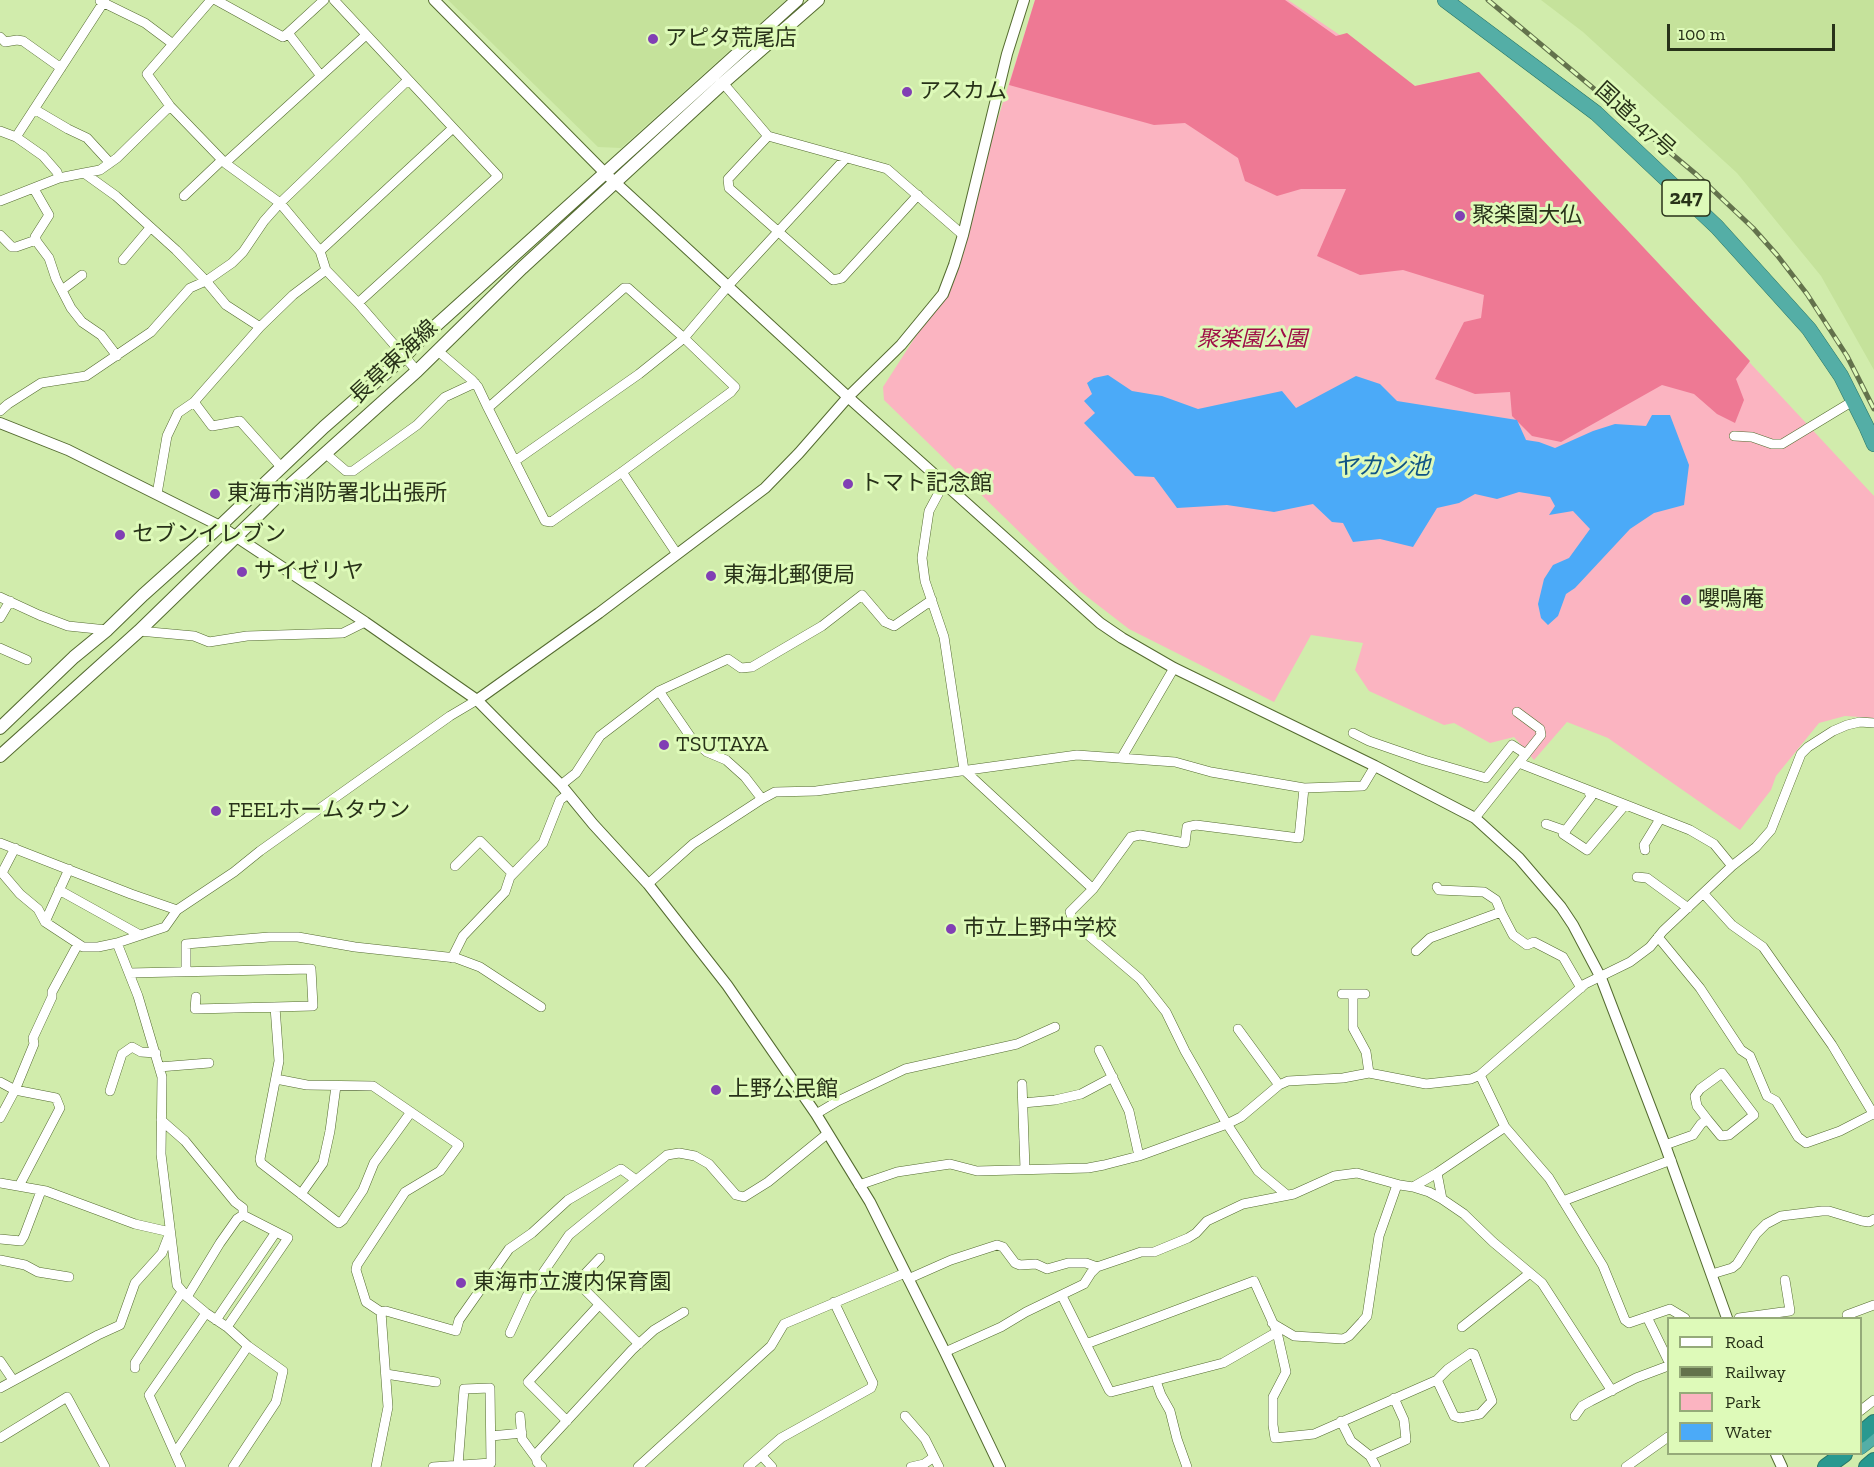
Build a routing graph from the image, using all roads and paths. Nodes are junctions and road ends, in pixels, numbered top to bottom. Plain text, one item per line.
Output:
1 (211, 0) edge
2 (216, 0) edge
3 (324, 0) edge
4 (334, 0) edge
5 (434, 0) edge
6 (797, 0) edge
7 (818, 0) edge
8 (1024, 0) edge
9 (1445, 0) edge
10 (102, 1) edge
11 (288, 33) junction
12 (366, 35) junction
13 (0, 37) edge
14 (172, 44) junction
15 (61, 68) junction
16 (321, 76) junction
17 (408, 80) junction
18 (723, 83) junction
19 (170, 106) junction
20 (34, 109) junction
21 (453, 128) junction
22 (0, 131) edge
23 (16, 136) junction
24 (768, 136) junction
25 (846, 158) junction
26 (224, 161) junction
27 (110, 163) junction
28 (84, 173) junction
29 (606, 174) junction
30 (59, 178) junction
31 (616, 183) junction
32 (34, 189) junction
33 (918, 195) junction
34 (184, 196) dead end
35 (0, 201) edge
36 (280, 203) junction
37 (150, 228) junction
38 (778, 233) junction
39 (0, 235) edge
40 (963, 235) junction
41 (36, 240) junction
42 (320, 251) junction
43 (123, 260) dead end
44 (326, 270) junction
45 (82, 275) dead end
46 (206, 281) junction
47 (728, 286) junction
48 (62, 290) junction
49 (358, 303) junction
50 (260, 327) junction
51 (684, 338) junction
52 (438, 351) junction
53 (117, 356) junction
54 (404, 357) junction
55 (417, 371) junction
56 (475, 383) junction
57 (848, 397) junction
58 (1853, 400) junction
59 (194, 402) junction
60 (488, 408) junction
61 (0, 411) edge
62 (0, 423) edge
63 (1734, 436) dead end
64 (1874, 444) edge
65 (325, 453) junction
66 (516, 461) junction
67 (282, 468) junction
68 (622, 472) junction
69 (944, 483) junction
70 (156, 494) junction
71 (220, 526) junction
72 (236, 537) junction
73 (677, 554) junction
74 (0, 597) edge
75 (932, 600) junction
76 (10, 601) junction
77 (0, 618) edge
78 (365, 622) junction
79 (107, 630) junction
80 (139, 631) junction
81 (0, 648) edge
82 (27, 660) dead end
83 (1174, 668) junction
84 (659, 691) junction
85 (477, 700) junction
86 (1517, 712) dead end
87 (1874, 723) edge
88 (0, 728) edge
89 (1353, 733) dead end
90 (1526, 754) junction
91 (0, 756) edge
92 (1122, 757) junction
93 (1519, 763) junction
94 (1375, 766) junction
95 (964, 770) junction
96 (1304, 788) junction
97 (565, 789) junction
98 (1588, 790) junction
99 (762, 799) junction
100 (1624, 805) junction
101 (1475, 818) junction
102 (1660, 819) junction
103 (1546, 824) dead end
104 (1566, 831) junction
105 (0, 843) edge
106 (15, 848) junction
107 (1645, 850) dead end
108 (454, 866) dead end
109 (1732, 866) junction
110 (69, 869) junction
111 (513, 874) junction
112 (1637, 877) dead end
113 (648, 884) junction
114 (1437, 887) dead end
115 (1093, 889) junction
116 (59, 890) junction
117 (1704, 894) junction
118 (1689, 908) junction
119 (177, 909) junction
120 (1501, 912) junction
121 (45, 922) junction
122 (140, 935) junction
123 (1658, 937) junction
124 (117, 943) junction
125 (78, 944) junction
126 (1416, 951) dead end
127 (452, 958) junction
128 (186, 970) junction
129 (129, 973) junction
130 (1601, 978) junction
131 (1581, 988) junction
132 (1342, 994) dead end
133 (1353, 994) junction
134 (1365, 994) dead end
135 (196, 997) dead end
136 (275, 1007) junction
137 (541, 1007) dead end
138 (1055, 1027) dead end
139 (1238, 1029) dead end
140 (1099, 1050) dead end
141 (156, 1053) junction
142 (209, 1063) dead end
143 (159, 1067) junction
144 (1369, 1074) junction
145 (1480, 1075) junction
146 (1113, 1077) junction
147 (276, 1079) junction
148 (0, 1082) edge
149 (1022, 1084) dead end
150 (1279, 1085) junction
151 (336, 1086) junction
152 (15, 1090) junction
153 (110, 1092) dead end
154 (1023, 1103) junction
155 (411, 1112) junction
156 (816, 1114) junction
157 (1874, 1115) edge
158 (0, 1118) edge
159 (1707, 1119) junction
160 (160, 1120) junction
161 (1227, 1124) junction
162 (1505, 1127) junction
163 (827, 1134) junction
164 (1665, 1145) junction
165 (1138, 1156) junction
166 (1671, 1160) junction
167 (1026, 1169) junction
168 (1437, 1173) junction
169 (636, 1180) junction
170 (0, 1183) edge
171 (859, 1185) junction
172 (1397, 1185) junction
173 (19, 1186) junction
174 (1413, 1187) junction
175 (41, 1191) junction
176 (301, 1194) junction
177 (1287, 1195) junction
178 (1442, 1199) junction
179 (1563, 1201) junction
180 (243, 1215) junction
181 (1874, 1219) edge
182 (276, 1232) junction
183 (170, 1233) junction
184 (0, 1239) edge
185 (600, 1258) dead end
186 (0, 1260) edge
187 (1097, 1267) junction
188 (1530, 1273) junction
189 (1712, 1274) junction
190 (907, 1276) junction
191 (69, 1277) dead end
192 (1785, 1280) dead end
193 (185, 1294) junction
194 (1062, 1296) junction
195 (834, 1302) junction
196 (599, 1305) junction
197 (1874, 1305) edge
198 (381, 1312) junction
199 (684, 1312) dead end
200 (206, 1313) junction
201 (1847, 1315) dead end
202 (1647, 1317) junction
203 (1683, 1317) edge
204 (1727, 1317) edge
205 (1746, 1317) edge
206 (216, 1320) junction
207 (1272, 1323) junction
208 (227, 1327) junction
209 (1462, 1327) dead end
210 (1277, 1332) junction
211 (510, 1333) dead end
212 (639, 1344) junction
213 (1086, 1344) junction
214 (248, 1346) junction
215 (945, 1352) junction
216 (1667, 1358) edge
217 (0, 1360) edge
218 (1667, 1366) edge
219 (135, 1368) dead end
220 (386, 1374) junction
221 (13, 1380) junction
222 (1437, 1380) junction
223 (1156, 1381) junction
224 (436, 1382) dead end
225 (0, 1388) edge
226 (1612, 1391) junction
227 (1394, 1398) junction
228 (1874, 1400) edge
229 (1862, 1409) edge
230 (520, 1416) dead end
231 (905, 1416) dead end
232 (1575, 1416) dead end
233 (567, 1421) junction
234 (1341, 1421) junction
235 (522, 1433) junction
236 (491, 1436) junction
237 (0, 1438) edge
238 (1667, 1438) edge
239 (175, 1453) junction
240 (762, 1456) junction
241 (1370, 1456) junction
242 (1845, 1457) edge
243 (536, 1458) junction
244 (934, 1458) junction
245 (1874, 1461) edge
246 (458, 1465) junction
247 (640, 1466) edge
248 (105, 1467) edge
249 (181, 1467) edge
250 (233, 1467) edge
251 (376, 1467) edge
252 (433, 1467) edge
253 (542, 1467) edge
254 (748, 1467) edge
255 (772, 1467) edge
256 (911, 1467) edge
257 (939, 1467) edge
258 (1000, 1467) edge
259 (1187, 1467) edge
260 (1376, 1467) edge
261 (1626, 1467) edge
262 (1825, 1467) edge
263 (1867, 1467) edge

1 - 14 street
2 - 11 street
3 - 11 street
4 - 12 street
5 - 29 street
6 - 29 main road, 長草東海線
7 - 18 main road, 長草東海線
8 - 40 street
9 - 58 highway, 国道247号 / 247
10 - 14 street
10 - 15 street
11 - 16 street
12 - 16 street
12 - 17 street
13 - 15 street
14 - 19 street
15 - 20 street
16 - 26 street
17 - 21 street
17 - 36 street
18 - 24 street
18 - 31 main road, 長草東海線
19 - 26 street
19 - 27 street
20 - 23 street
20 - 27 street
21 - 42 street
21 - 49 street
22 - 23 street
23 - 30 street
24 - 25 street
24 - 38 street
25 - 33 street
25 - 38 street
26 - 34 street
26 - 36 street
27 - 28 street
28 - 30 street
28 - 37 street
29 - 31 street
29 - 54 main road, 長草東海線
30 - 32 street
31 - 47 street
31 - 52 main road, 長草東海線
32 - 35 street
32 - 41 street
33 - 38 street
33 - 40 street
36 - 42 street
36 - 46 street
37 - 43 street
37 - 46 street
38 - 47 street
39 - 41 street
40 - 57 street
41 - 48 street
42 - 44 street
44 - 49 street
44 - 50 street
45 - 48 street
46 - 50 street
46 - 53 street
47 - 51 street
47 - 57 street
48 - 53 street
49 - 54 street
50 - 59 street
51 - 60 street
51 - 66 street
51 - 68 street
52 - 55 main road, 長草東海線
52 - 56 street
53 - 61 street
54 - 55 street
54 - 67 main road, 長草東海線
55 - 65 main road, 長草東海線
56 - 60 street
56 - 65 street
57 - 69 street
57 - 73 street
58 - 63 street
58 - 64 highway, 国道247号 / 247
59 - 67 street
59 - 70 street
60 - 66 street
62 - 70 street
65 - 72 main road, 長草東海線
66 - 68 street
67 - 71 main road, 長草東海線
68 - 73 street
69 - 75 street
69 - 83 street
70 - 71 street
71 - 72 street
71 - 79 main road, 長草東海線
72 - 78 street
72 - 80 main road, 長草東海線
73 - 85 street
74 - 76 street
75 - 84 street
75 - 95 street
76 - 77 street
76 - 79 street
78 - 80 street
78 - 85 street
79 - 88 main road, 長草東海線
80 - 91 main road, 長草東海線
81 - 82 street
83 - 92 street
83 - 94 street
84 - 97 street
84 - 99 street
85 - 97 street
85 - 119 street
86 - 90 street
87 - 109 street
89 - 90 street
90 - 93 street
92 - 95 street
92 - 96 street
93 - 98 street
93 - 101 street
94 - 96 street
94 - 101 street
95 - 99 street
95 - 115 street
96 - 115 street
97 - 111 street
97 - 113 street
98 - 100 street
98 - 104 street
99 - 113 street
100 - 102 street
100 - 104 street
101 - 130 street
102 - 107 street
102 - 109 street
103 - 104 street
105 - 106 street
106 - 110 street
106 - 121 street
108 - 111 street
109 - 117 street
110 - 116 street
110 - 119 street
111 - 127 street
112 - 118 street
113 - 156 street
114 - 120 street
115 - 161 street
116 - 121 street
116 - 122 street
117 - 118 street
117 - 157 street
118 - 123 street
119 - 122 street
120 - 126 street
120 - 131 street
121 - 125 street
122 - 124 street
123 - 130 street
123 - 157 street
124 - 125 street
124 - 129 street
125 - 152 street
127 - 128 street
127 - 137 street
128 - 129 street
128 - 136 street
129 - 141 street
130 - 131 street
130 - 164 street
131 - 145 street
132 - 133 street
133 - 134 street
133 - 144 street
135 - 136 street
136 - 147 street
138 - 156 street
139 - 150 street
140 - 146 street
141 - 143 street
141 - 153 street
142 - 143 street
143 - 160 street
144 - 145 street
144 - 150 street
145 - 162 street
146 - 154 street
146 - 165 street
147 - 151 street
147 - 176 street
148 - 152 street
149 - 154 street
150 - 161 street
151 - 155 street
151 - 176 street
152 - 158 street
152 - 173 street
154 - 167 street
155 - 176 street
155 - 198 street
156 - 163 street
159 - 159 street
159 - 164 street
160 - 180 street
160 - 183 street
161 - 165 street
161 - 177 street
162 - 168 street
162 - 179 street
163 - 169 street
163 - 171 street
164 - 166 street
165 - 167 street
166 - 179 street
166 - 189 street
167 - 171 street
168 - 174 street
168 - 178 street
169 - 198 street
169 - 211 street
170 - 173 street
171 - 190 street
172 - 174 street
172 - 177 street
172 - 207 street
173 - 175 street
174 - 178 street
175 - 183 street
175 - 184 street
177 - 187 street
178 - 188 street
179 - 202 street
180 - 182 street
180 - 193 street
181 - 189 street
182 - 206 street
182 - 208 street
183 - 193 street
183 - 221 street
185 - 196 street
186 - 191 street
187 - 190 street
187 - 194 street
188 - 209 street
188 - 226 street
189 - 204 street
190 - 195 street
190 - 215 street
192 - 205 street
193 - 200 street
193 - 219 street
194 - 213 street
194 - 215 street
195 - 240 street
195 - 247 street
196 - 212 street
196 - 233 street
197 - 201 street
198 - 220 street
199 - 212 street
200 - 206 street
200 - 239 street
202 - 203 street
202 - 216 street
206 - 208 street
207 - 210 street
207 - 213 street
208 - 214 street
210 - 223 street
210 - 234 street
212 - 233 street
213 - 223 street
214 - 239 street
214 - 250 street
215 - 258 street
217 - 221 street
218 - 226 street
220 - 224 street
220 - 251 street
221 - 225 street
222 - 222 street
222 - 227 street
223 - 259 street
226 - 232 street
227 - 234 street
227 - 241 street
228 - 229 street
230 - 235 street
231 - 244 street
233 - 243 street
234 - 241 street
235 - 236 street
235 - 243 street
236 - 246 street
236 - 246 street
237 - 248 street
238 - 261 street
239 - 249 street
240 - 254 street
240 - 255 street
241 - 260 street
242 - 262 highway
243 - 253 street
244 - 256 street
244 - 257 street
245 - 263 highway
246 - 252 street

